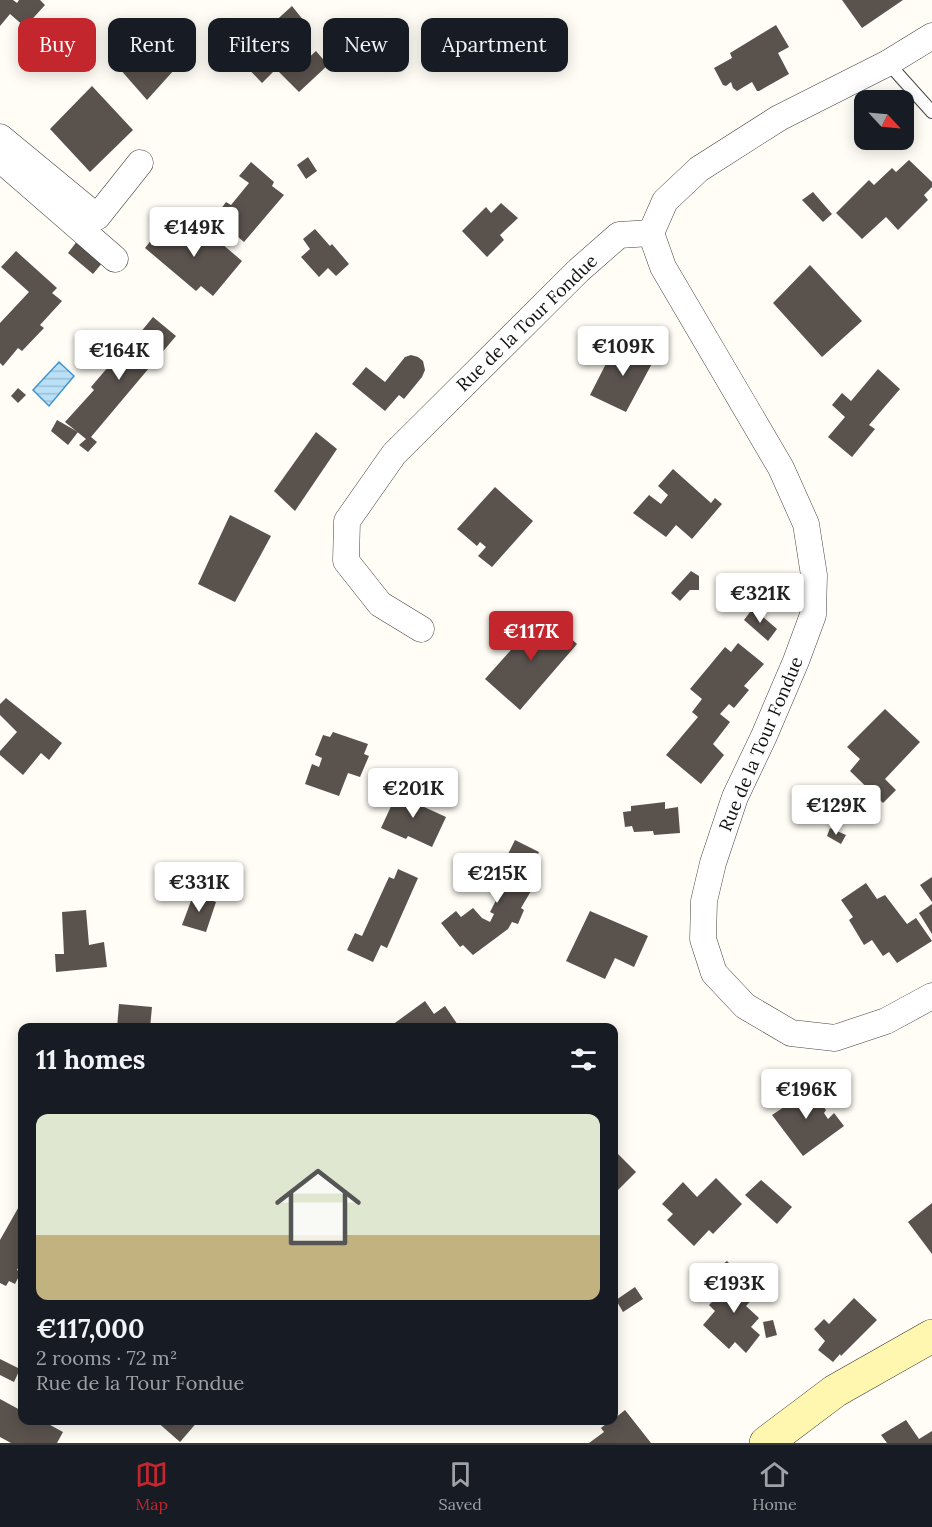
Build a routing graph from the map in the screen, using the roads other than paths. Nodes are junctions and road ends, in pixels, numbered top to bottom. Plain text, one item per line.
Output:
1 (932, 36) edge
2 (888, 63) junction
3 (932, 112) edge
4 (0, 137) edge
5 (0, 159) edge
6 (140, 163) dead end
7 (651, 233) junction
8 (115, 258) dead end
9 (421, 629) dead end
10 (932, 996) edge
11 (932, 1336) edge
12 (766, 1443) edge

1 - 2 street
2 - 3 lane
2 - 7 street
4 - 6 street
5 - 8 street
7 - 9 street, Rue de la Tour Fondue
7 - 10 street, Rue de la Tour Fondue
11 - 12 street

